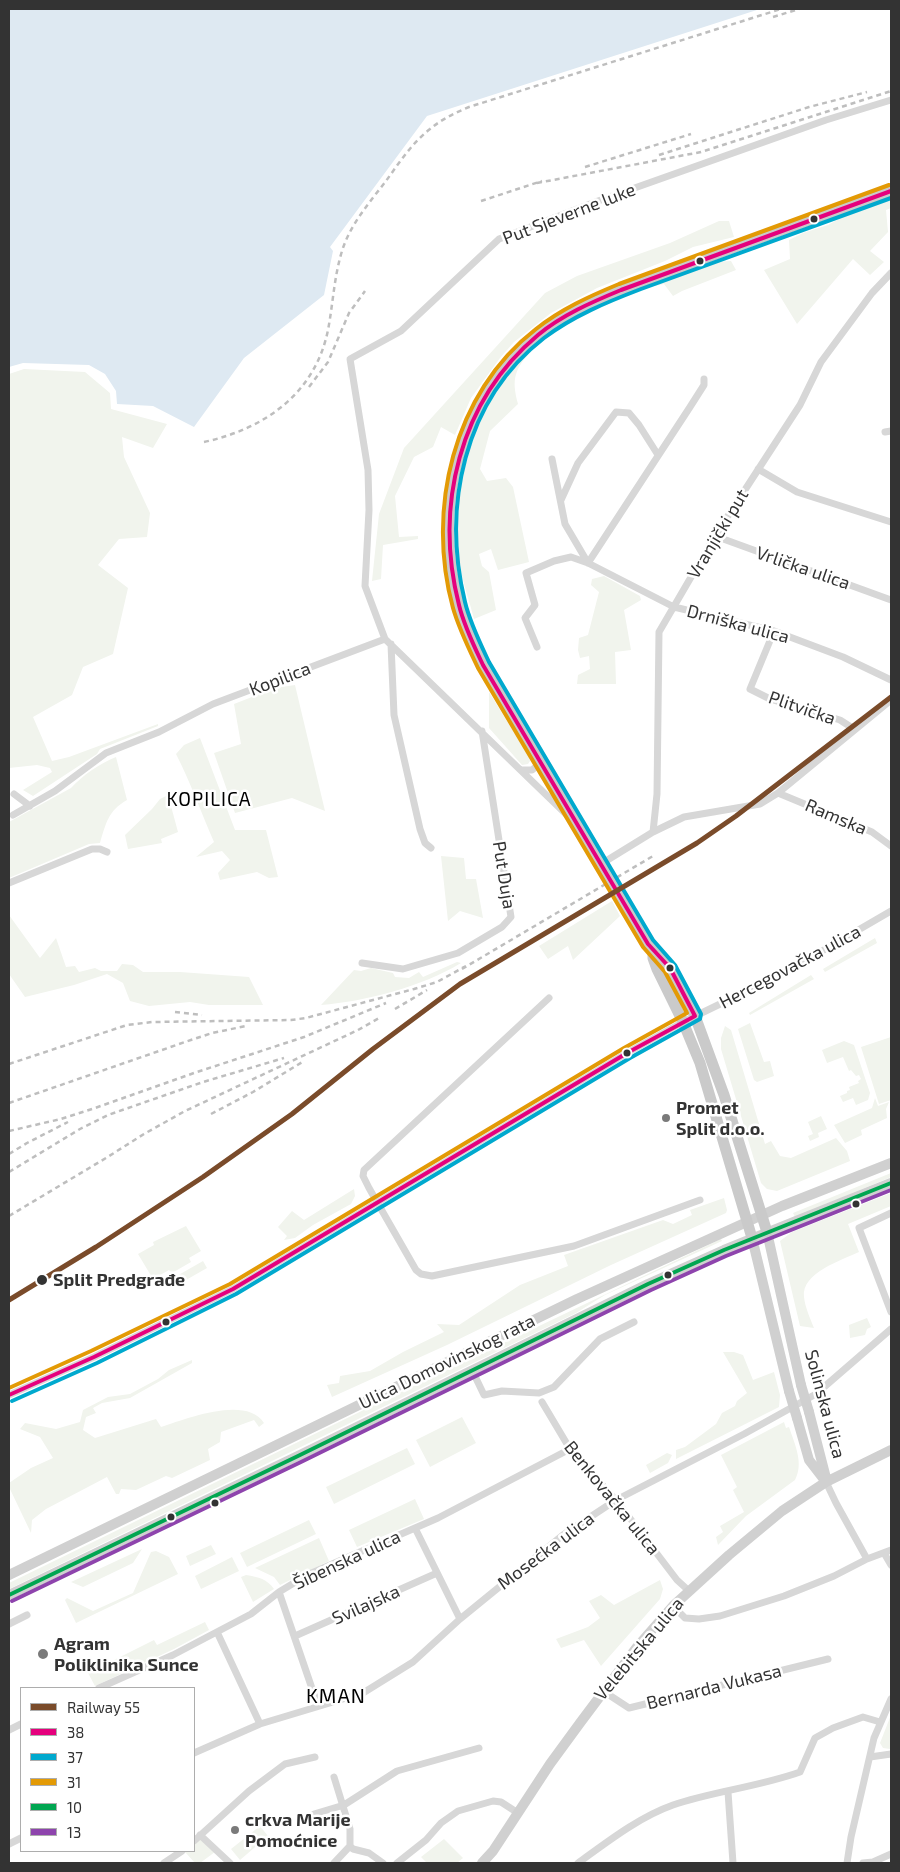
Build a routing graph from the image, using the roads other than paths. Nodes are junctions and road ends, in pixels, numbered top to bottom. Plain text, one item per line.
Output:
1 (891, 100) edge
2 (891, 191) edge
3 (891, 273) edge
4 (704, 379) dead end
5 (658, 455) junction
6 (552, 459) dead end
7 (758, 469) junction
8 (561, 500) junction
9 (891, 522) edge
10 (715, 536) junction
11 (588, 563) junction
12 (891, 600) edge
13 (674, 607) junction
14 (774, 631) junction
15 (388, 641) junction
16 (537, 647) dead end
17 (891, 680) edge
18 (891, 700) edge
19 (854, 730) junction
20 (482, 731) junction
21 (539, 757) junction
22 (522, 770) junction
23 (778, 792) junction
24 (14, 794) dead end
25 (30, 806) junction
26 (13, 815) dead end
27 (580, 828) junction
28 (653, 832) junction
29 (891, 846) edge
30 (431, 848) dead end
31 (107, 852) dead end
32 (603, 868) junction
33 (9, 883) edge
34 (891, 911) edge
35 (653, 951) junction
36 (362, 962) dead end
37 (549, 998) dead end
38 (695, 1016) junction
39 (683, 1022) junction
40 (891, 1162) edge
41 (891, 1183) edge
42 (700, 1200) dead end
43 (376, 1202) junction
44 (891, 1213) edge
45 (761, 1215) junction
46 (748, 1220) junction
47 (767, 1232) junction
48 (752, 1238) junction
49 (891, 1312) edge
50 (634, 1322) dead end
51 (891, 1329) edge
52 (472, 1370) junction
53 (9, 1395) edge
54 (542, 1402) dead end
55 (570, 1449) junction
56 (891, 1450) edge
57 (826, 1482) junction
58 (616, 1500) junction
59 (415, 1528) junction
60 (891, 1550) edge
61 (884, 1553) junction
62 (867, 1559) junction
63 (891, 1565) edge
64 (437, 1573) junction
65 (9, 1575) edge
66 (688, 1590) junction
67 (280, 1592) junction
68 (9, 1595) edge
69 (672, 1606) junction
70 (27, 1615) dead end
71 (460, 1619) junction
72 (9, 1624) edge
73 (217, 1632) junction
74 (295, 1636) junction
75 (828, 1659) dead end
76 (101, 1687) edge
77 (603, 1691) junction
78 (891, 1698) edge
79 (318, 1706) junction
80 (880, 1722) junction
81 (260, 1724) junction
82 (479, 1748) dead end
83 (195, 1753) edge
84 (891, 1754) edge
85 (315, 1757) dead end
86 (870, 1757) junction
87 (334, 1777) dead end
88 (728, 1792) junction
89 (344, 1805) junction
90 (518, 1813) junction
91 (314, 1814) dead end
92 (200, 1835) junction
93 (195, 1840) edge
94 (350, 1846) junction
95 (180, 1852) edge
96 (891, 1854) edge
97 (164, 1863) edge
98 (230, 1863) edge
99 (334, 1863) edge
100 (383, 1863) edge
101 (397, 1863) edge
102 (482, 1863) edge
103 (578, 1863) edge
104 (733, 1863) edge
105 (847, 1863) edge
106 (864, 1863) edge

1 - 15 street, Put Sjeverne luke
2 - 21 main road
3 - 7 street, Vranjički put
4 - 5 street
5 - 8 street
5 - 11 street
6 - 8 street
7 - 9 street
7 - 10 street, Vranjički put
8 - 11 street
10 - 12 street, Vrlička ulica
10 - 13 street, Vranjički put
11 - 13 street, Drniška ulica
11 - 16 street, Drniška ulica
13 - 14 street, Drniška ulica
13 - 28 street, Vranjički put
14 - 17 street, Drniška ulica
14 - 19 street, Plitvička
15 - 20 street
15 - 25 street, Kopilica
15 - 30 street
18 - 19 street
19 - 23 street
20 - 22 street
20 - 36 street, Put Duja
21 - 22 street
21 - 27 main road
22 - 27 street
23 - 28 street
23 - 29 street, Ramska
24 - 25 street
25 - 26 street, Kopilica
27 - 32 main road
28 - 32 street
31 - 33 street
32 - 35 main road, Solinska ulica, bridge
34 - 38 street, Hercegovačka ulica
35 - 38 main road, Solinska ulica
35 - 39 main road, Solinska ulica
37 - 43 street
38 - 39 street, Hercegovačka ulica
38 - 45 main road, Solinska ulica
39 - 43 street, Hercegovačka ulica
39 - 46 main road, Solinska ulica
40 - 45 main road, Ulica Domovinskog rata
41 - 47 main road, Ulica Domovinskog rata
42 - 43 street
43 - 53 street, Hercegovačka ulica
44 - 49 street
45 - 46 main road, Ulica Domovinskog rata
45 - 47 main road, Solinska ulica
46 - 48 main road, Solinska ulica
46 - 65 main road, Ulica Domovinskog rata
47 - 48 main road, Ulica Domovinskog rata
47 - 57 main road, Solinska ulica, bridge
48 - 52 main road, Ulica Domovinskog rata
48 - 57 main road, Solinska ulica, bridge
50 - 52 street
51 - 58 street, Mosećka ulica
52 - 68 main road, Ulica Domovinskog rata
54 - 55 street, Benkovačka ulica
55 - 58 street, Benkovačka ulica
55 - 59 street, Šibenska ulica
56 - 57 main road, Velebitska ulica
57 - 62 street
57 - 66 main road, Velebitska ulica
58 - 66 street, Benkovačka ulica
58 - 71 street, Mosećka ulica
59 - 64 street
59 - 67 street, Šibenska ulica
60 - 61 street
61 - 62 street
61 - 63 street
62 - 69 street
64 - 71 street
64 - 74 street, Svilajska
66 - 69 main road, Velebitska ulica
67 - 73 street, Šibenska ulica
67 - 74 street
69 - 77 main road, Velebitska ulica
70 - 72 street
71 - 79 street, Mosećka ulica
73 - 76 street, Šibenska ulica
73 - 81 street
74 - 79 street
75 - 77 street, Bernarda Vukasa
77 - 90 main road, Velebitska ulica
78 - 80 street
79 - 81 street, Mosećka ulica
80 - 86 street
80 - 88 street
81 - 83 street, Mosećka ulica
82 - 89 street
84 - 86 street
85 - 92 street
86 - 105 street
87 - 89 street
88 - 103 street
88 - 104 street
89 - 91 street
89 - 94 street
90 - 101 street
90 - 102 main road, Velebitska ulica
92 - 93 street
92 - 98 street
94 - 99 street
94 - 100 street
95 - 97 street
96 - 106 street

